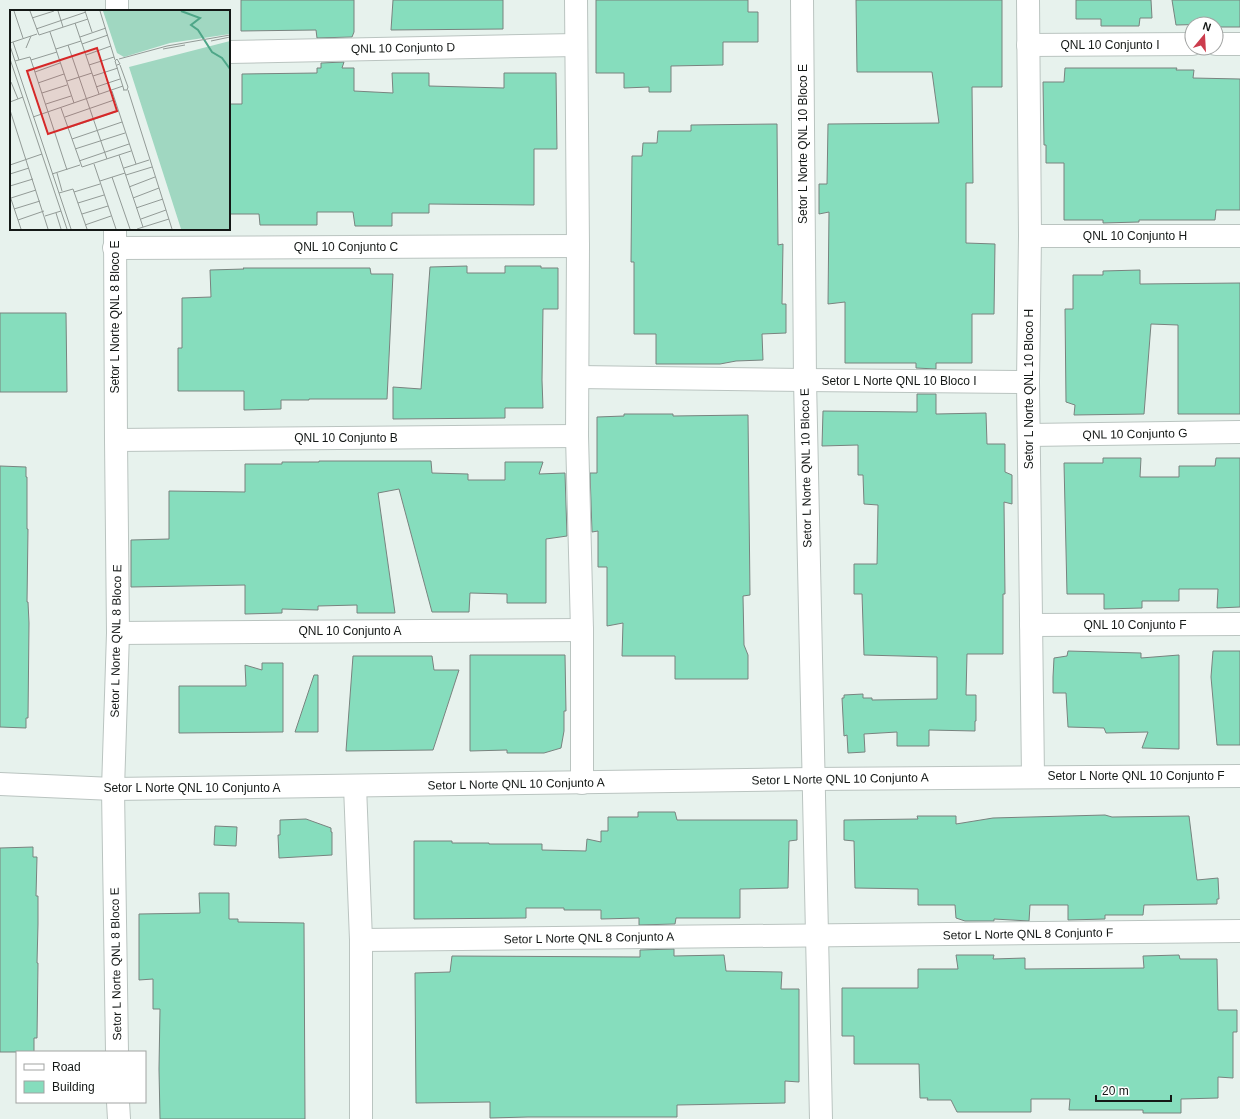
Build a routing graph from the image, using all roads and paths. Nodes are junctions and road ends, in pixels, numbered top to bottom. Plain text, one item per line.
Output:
1 (576, 0) edge
2 (802, 0) edge
3 (1028, 0) edge
4 (1184, 44) edge
5 (1224, 44) edge
6 (1240, 44) edge
7 (576, 45) junction
8 (1028, 45) junction
9 (230, 52) edge
10 (1030, 236) junction
11 (1240, 236) edge
12 (115, 238) edge
13 (578, 246) junction
14 (578, 377) junction
15 (804, 380) junction
16 (1028, 382) junction
17 (1240, 432) edge
18 (1029, 435) junction
19 (577, 436) junction
20 (116, 440) junction
21 (1240, 624) edge
22 (1031, 625) junction
23 (582, 630) junction
24 (118, 633) junction
25 (1240, 776) edge
26 (1033, 777) junction
27 (812, 779) junction
28 (582, 783) junction
29 (0, 784) edge
30 (355, 786) junction
31 (113, 789) junction
32 (1240, 931) edge
33 (817, 936) junction
34 (361, 940) junction
35 (117, 1051) edge
36 (118, 1103) edge
37 (119, 1119) edge
38 (361, 1119) edge
39 (821, 1119) edge

1 - 7 street
2 - 15 street, Setor L Norte QNL 10 Bloco E
3 - 8 street, Setor L Norte QNL 10 Bloco H
4 - 8 street, QNL 10 Conjunto I
5 - 6 street
7 - 9 street, QNL 10 Conjunto D
7 - 13 street
8 - 10 street, Setor L Norte QNL 10 Bloco H
10 - 11 street, QNL 10 Conjunto H
10 - 16 street, Setor L Norte QNL 10 Bloco H
12 - 13 street, QNL 10 Conjunto C
12 - 20 street, Setor L Norte QNL 8 Bloco E
13 - 14 street
14 - 15 street, Setor L Norte QNL 10 Bloco I
14 - 19 street
15 - 16 street, Setor L Norte QNL 10 Bloco I
15 - 27 street, Setor L Norte QNL 10 Bloco E
16 - 18 street, Setor L Norte QNL 10 Bloco H
17 - 18 street, QNL 10 Conjunto G
18 - 22 street, Setor L Norte QNL 10 Bloco H
19 - 20 street, QNL 10 Conjunto B
19 - 23 street
20 - 24 street, Setor L Norte QNL 8 Bloco E
21 - 22 street, QNL 10 Conjunto F
22 - 26 street, Setor L Norte QNL 10 Bloco H
23 - 24 street, QNL 10 Conjunto A
23 - 28 street
24 - 31 street, Setor L Norte QNL 8 Bloco E
25 - 26 street, Setor L Norte QNL 10 Conjunto F
26 - 27 street, Setor L Norte QNL 10 Conjunto A
27 - 28 street, Setor L Norte QNL 10 Conjunto A
27 - 33 street, Setor L Norte QNL 10 Bloco E
28 - 30 street, Setor L Norte QNL 10 Conjunto A
29 - 31 street, Setor L Norte QNL 10 Conjunto A
30 - 31 street, Setor L Norte QNL 10 Conjunto A
30 - 34 street
31 - 35 street, Setor L Norte QNL 8 Bloco E
32 - 33 street, Setor L Norte QNL 8 Conjunto F
33 - 34 street, Setor L Norte QNL 8 Conjunto A
33 - 39 street, Setor L Norte QNL 10 Bloco E
34 - 38 street
36 - 37 street

